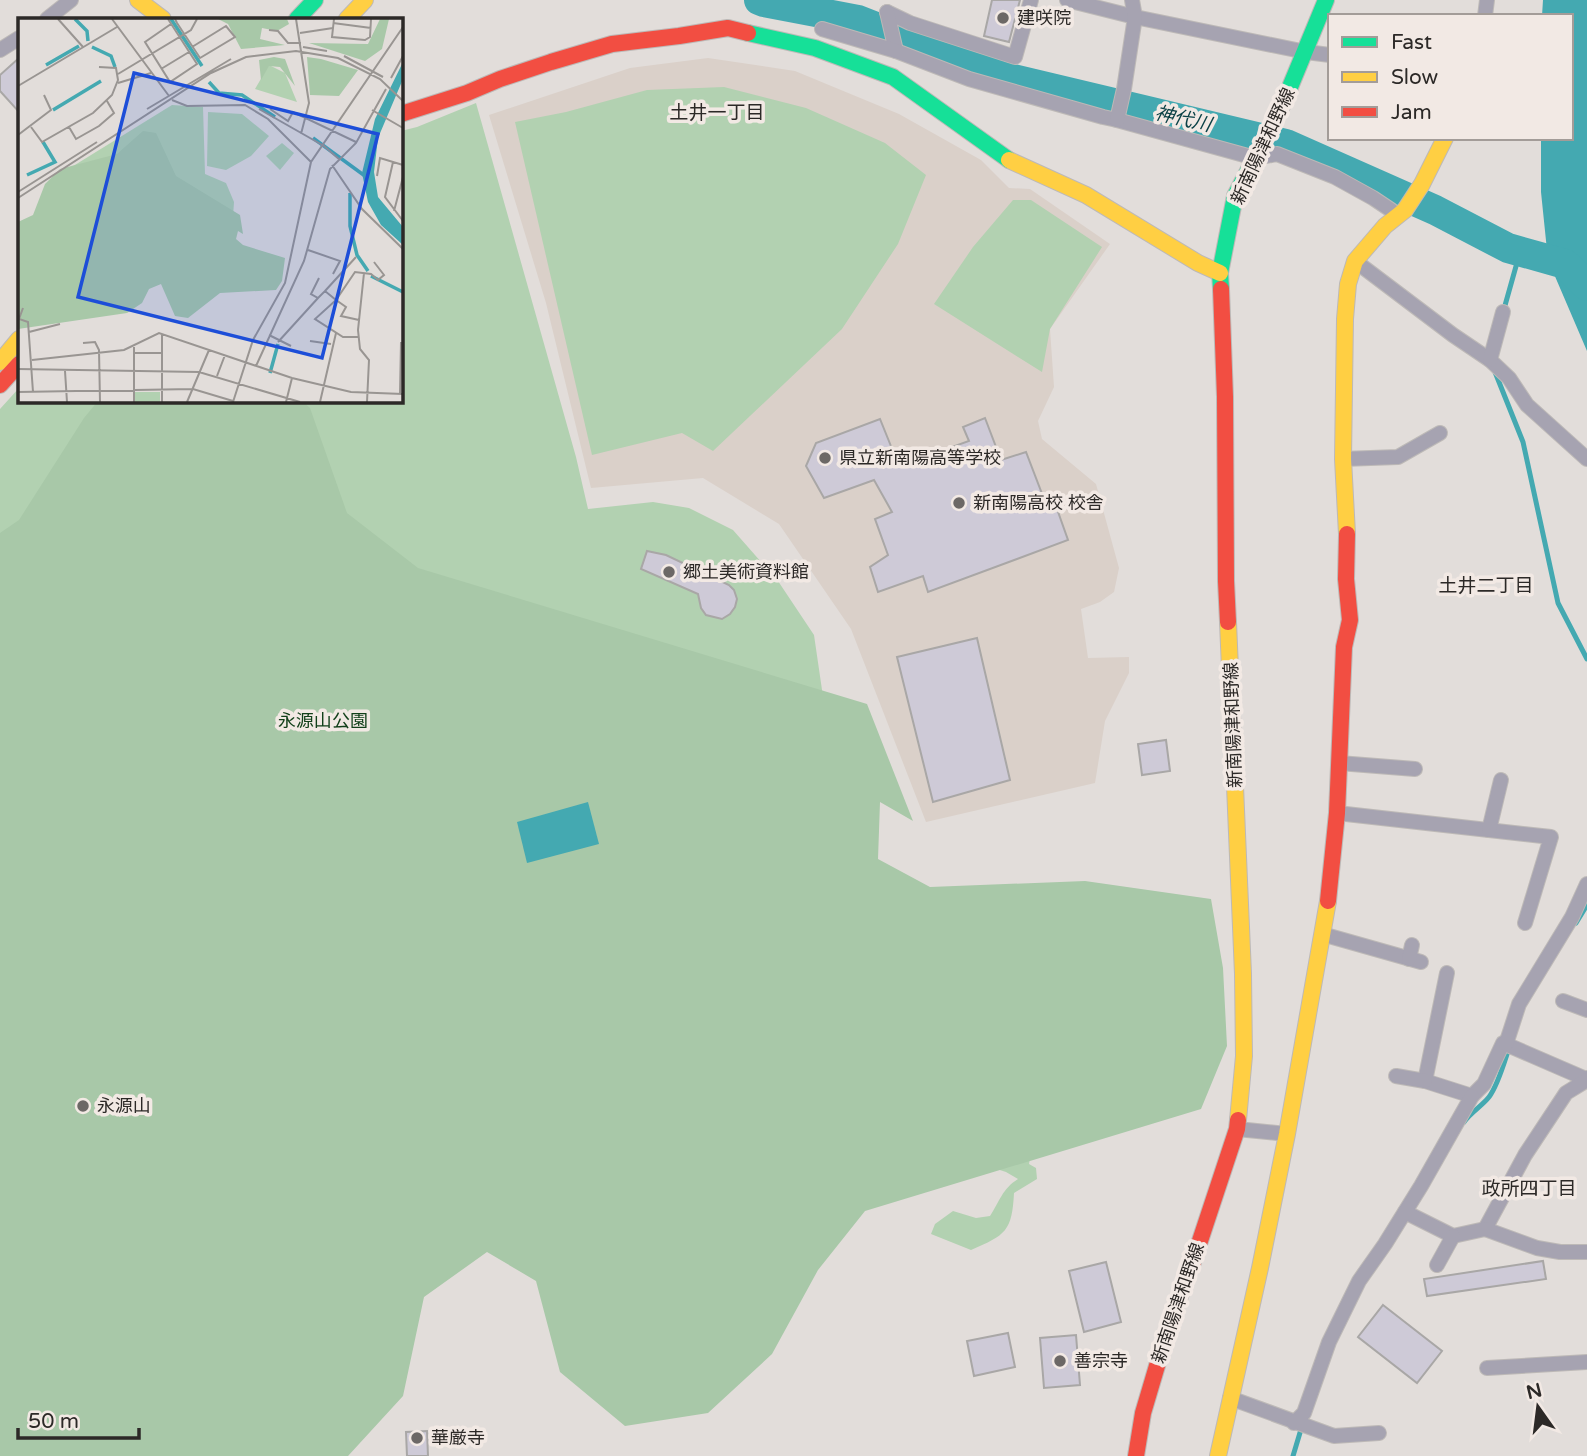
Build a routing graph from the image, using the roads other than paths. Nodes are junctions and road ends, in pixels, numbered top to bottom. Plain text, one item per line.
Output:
1 (71, 0) edge
2 (138, 0) edge
3 (315, 0) edge
4 (365, 0) edge
5 (1031, 0) edge
6 (1067, 0) edge
7 (1132, 0) edge
8 (1326, 0) edge
9 (1135, 17) junction
10 (48, 18) edge
11 (162, 18) edge
12 (298, 18) edge
13 (348, 18) edge
14 (822, 29) dead end
15 (18, 39) edge
16 (0, 50) edge
17 (896, 51) junction
18 (1306, 52) junction
19 (1328, 55) edge
20 (402, 114) edge
21 (1117, 120) junction
22 (1443, 140) edge
23 (1258, 153) junction
24 (1400, 214) junction
25 (1355, 261) junction
26 (1220, 273) junction
27 (1503, 312) dead end
28 (18, 340) edge
29 (1490, 360) junction
30 (0, 362) edge
31 (18, 365) edge
32 (0, 385) edge
33 (1440, 433) dead end
34 (1343, 458) junction
35 (1587, 460) edge
36 (1339, 763) junction
37 (1415, 769) dead end
38 (1501, 780) dead end
39 (1337, 813) junction
40 (1489, 830) junction
41 (1587, 884) edge
42 (1525, 923) dead end
43 (1322, 934) junction
44 (1414, 955) dead end
45 (1447, 973) dead end
46 (1563, 1001) dead end
47 (1587, 1010) edge
48 (1506, 1044) junction
49 (1396, 1076) dead end
50 (1587, 1079) edge
51 (1425, 1081) junction
52 (1472, 1096) junction
53 (1237, 1129) junction
54 (1287, 1134) junction
55 (1405, 1212) junction
56 (1485, 1228) junction
57 (1453, 1236) junction
58 (1587, 1252) edge
59 (1437, 1265) dead end
60 (1587, 1362) edge
61 (1487, 1368) dead end
62 (1230, 1398) junction
63 (1294, 1423) junction
64 (1379, 1433) dead end
65 (1136, 1456) edge
66 (1218, 1456) edge

1 - 10 street
2 - 11 main road
3 - 12 main road
4 - 13 main road
5 - 17 street
6 - 9 street
7 - 9 street
8 - 18 main road, 新南陽津和野線
9 - 18 street
9 - 21 street
14 - 17 street
15 - 16 street
17 - 21 street
18 - 19 street
18 - 23 main road, 新南陽津和野線
20 - 26 main road
21 - 23 street
22 - 24 main road
23 - 24 street
23 - 26 main road, 新南陽津和野線
24 - 25 main road
25 - 29 street
25 - 34 main road
26 - 53 main road, 新南陽津和野線
27 - 29 street
28 - 30 main road
29 - 35 street
31 - 32 main road
33 - 34 street
34 - 36 main road
36 - 37 street
36 - 39 main road
38 - 40 street
39 - 40 street
39 - 43 main road
40 - 42 street
41 - 48 street
43 - 44 street
43 - 54 main road
45 - 51 street
46 - 47 street
48 - 50 street
48 - 52 street
49 - 51 street
50 - 56 street
51 - 52 street
52 - 55 street
53 - 54 street
53 - 65 main road, 新南陽津和野線
54 - 62 main road
55 - 57 street
55 - 63 street
56 - 57 street
56 - 58 street
57 - 59 street
60 - 61 street
62 - 63 street
62 - 66 main road
63 - 64 street

